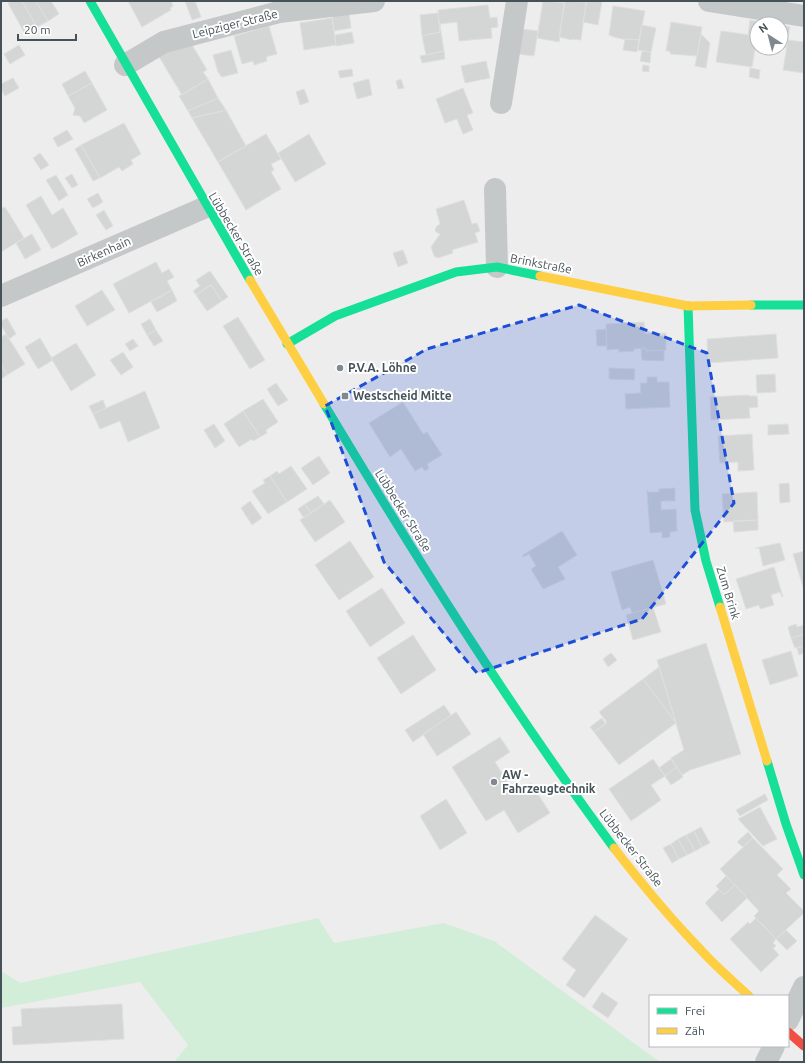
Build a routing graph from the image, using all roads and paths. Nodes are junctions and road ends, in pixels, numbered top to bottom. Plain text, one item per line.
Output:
1 (90, 1) edge
2 (374, 1) edge
3 (517, 1) edge
4 (709, 1) edge
5 (804, 16) edge
6 (125, 65) junction
7 (501, 103) dead end
8 (495, 189) dead end
9 (206, 207) junction
10 (497, 267) junction
11 (1, 296) edge
12 (804, 305) edge
13 (688, 306) junction
14 (287, 344) junction
15 (804, 875) edge
16 (804, 987) edge
17 (748, 995) edge
18 (789, 1018) edge
19 (789, 1033) edge
20 (804, 1046) edge
21 (774, 1047) edge
22 (766, 1062) edge

1 - 6 main road, Lübbecker Straße
2 - 6 street, Leipziger Straße
3 - 7 street
4 - 5 street
6 - 9 main road, Lübbecker Straße
8 - 10 street
9 - 11 street, Birkenhain
9 - 14 main road, Lübbecker Straße
10 - 13 main road, Brinkstraße
10 - 14 main road, Brinkstraße
12 - 13 main road, Brinkstraße
13 - 15 main road, Zum Brink
14 - 17 main road, Lübbecker Straße
16 - 18 street
19 - 20 main road
21 - 22 street

